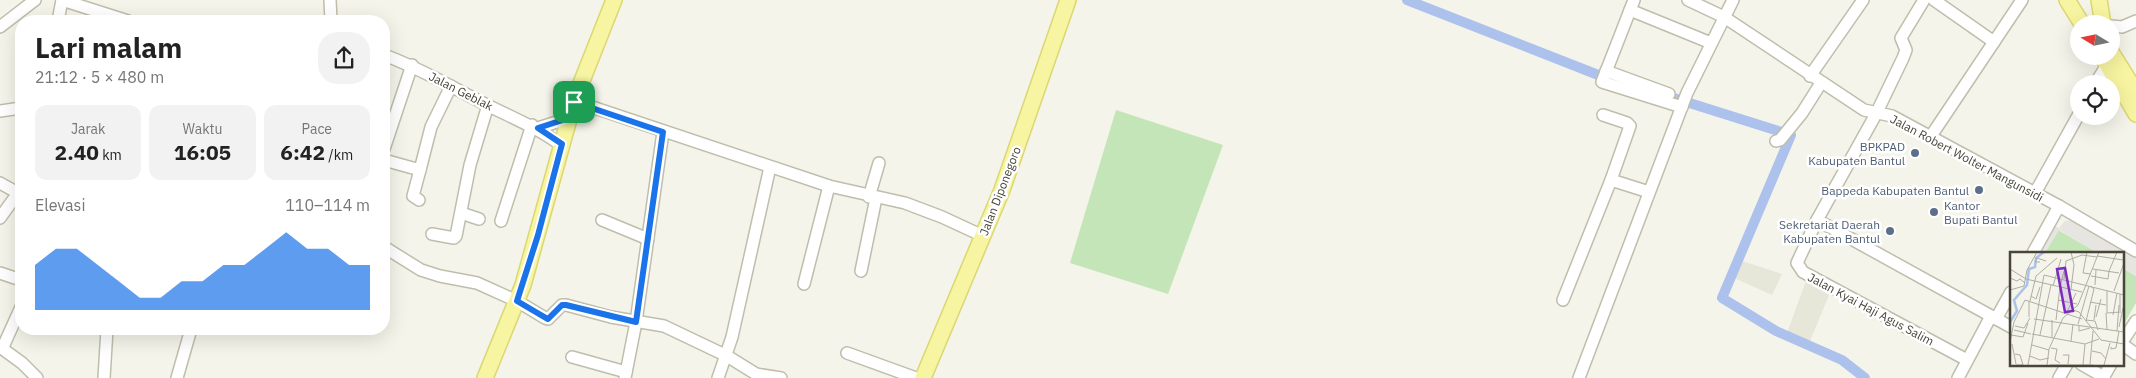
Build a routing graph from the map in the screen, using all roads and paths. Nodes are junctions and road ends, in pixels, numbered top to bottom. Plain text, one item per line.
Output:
1 (35, 0) edge
2 (62, 0) edge
3 (330, 0) edge
4 (614, 0) edge
5 (1068, 0) edge
6 (1688, 0) edge
7 (1733, 0) edge
8 (1863, 0) edge
9 (1924, 0) edge
10 (1934, 0) edge
11 (2022, 0) edge
12 (2067, 0) edge
13 (2079, 0) edge
14 (2099, 0) edge
15 (1632, 5) edge
16 (15, 15) edge
17 (16, 15) edge
18 (59, 15) edge
19 (109, 15) edge
20 (331, 15) edge
21 (2076, 15) edge
22 (2088, 15) edge
23 (2102, 15) edge
24 (1724, 17) junction
25 (2136, 21) edge
26 (0, 27) edge
27 (2120, 27) edge
28 (1994, 42) junction
29 (1711, 43) junction
30 (390, 57) edge
31 (2111, 65) edge
32 (2113, 65) edge
33 (412, 66) junction
34 (1810, 76) junction
35 (1821, 83) junction
36 (451, 86) junction
37 (1638, 88) junction
38 (2136, 92) edge
39 (1669, 94) dead end
40 (574, 102) junction
41 (488, 105) junction
42 (1682, 106) junction
43 (15, 109) edge
44 (0, 111) edge
45 (1876, 114) junction
46 (2136, 114) edge
47 (1603, 115) dead end
48 (569, 118) junction
49 (2073, 125) edge
50 (535, 127) junction
51 (390, 131) edge
52 (663, 132) junction
53 (1930, 136) junction
54 (1778, 140) dead end
55 (562, 144) junction
56 (390, 162) edge
57 (879, 163) dead end
58 (770, 167) junction
59 (420, 170) junction
60 (1611, 180) junction
61 (0, 183) edge
62 (829, 186) junction
63 (15, 192) edge
64 (1649, 192) junction
65 (2034, 193) junction
66 (872, 197) junction
67 (15, 199) edge
68 (419, 200) dead end
69 (2059, 206) junction
70 (461, 213) junction
71 (0, 218) edge
72 (479, 220) dead end
73 (602, 220) dead end
74 (1817, 220) junction
75 (501, 221) dead end
76 (432, 234) dead end
77 (983, 236) junction
78 (648, 239) junction
79 (390, 250) edge
80 (2136, 251) edge
81 (2034, 252) edge
82 (861, 271) dead end
83 (0, 273) edge
84 (15, 278) edge
85 (804, 284) dead end
86 (2010, 293) edge
87 (1564, 300) dead end
88 (517, 301) junction
89 (1993, 318) junction
90 (15, 319) edge
91 (2136, 321) edge
92 (636, 322) junction
93 (2010, 326) edge
94 (108, 335) edge
95 (189, 335) edge
96 (2124, 340) edge
97 (2124, 345) edge
98 (1, 347) edge
99 (846, 353) dead end
100 (2136, 354) edge
101 (727, 356) junction
102 (572, 357) dead end
103 (1967, 360) junction
104 (2066, 366) edge
105 (2084, 366) edge
106 (2110, 366) edge
107 (626, 375) edge
108 (37, 378) edge
109 (104, 378) edge
110 (177, 378) edge
111 (485, 378) edge
112 (718, 378) edge
113 (781, 378) edge
114 (916, 378) edge
115 (923, 378) edge
116 (1579, 378) edge
117 (1958, 378) edge
118 (2059, 378) edge
119 (2104, 378) edge

1 - 17 street
2 - 18 street
2 - 19 street
3 - 20 street
4 - 40 main road
5 - 77 main road, Jalan Diponegoro
6 - 24 street, Jalan Robert Wolter Mangunsidi
7 - 24 street
8 - 34 street
9 - 45 street, Jalan Kyai Haji Agus Salim
10 - 28 street
11 - 28 street
12 - 21 main road
13 - 22 main road
14 - 23 main road
15 - 29 street
15 - 37 street
16 - 26 street
24 - 29 street
24 - 34 street, Jalan Robert Wolter Mangunsidi
25 - 27 street
28 - 53 street
29 - 42 street
30 - 33 street, Jalan Geblak
31 - 46 main road
32 - 38 main road
33 - 36 street, Jalan Geblak
33 - 51 street
34 - 35 street, Jalan Robert Wolter Mangunsidi
35 - 45 street, Jalan Robert Wolter Mangunsidi
35 - 54 street
36 - 41 street, Jalan Geblak
36 - 59 street
37 - 39 street
37 - 42 street
40 - 48 main road
40 - 52 street
41 - 50 street, Jalan Geblak
41 - 70 street
42 - 64 street
43 - 44 street
45 - 53 street, Jalan Robert Wolter Mangunsidi
45 - 74 street, Jalan Kyai Haji Agus Salim
47 - 60 street
48 - 50 street
48 - 55 main road
49 - 65 street
50 - 55 street, Jalan Geblak
50 - 75 street
52 - 58 street
52 - 78 street
53 - 65 street, Jalan Robert Wolter Mangunsidi
55 - 88 main road
56 - 59 street
57 - 66 street
58 - 62 street
58 - 101 street
59 - 68 street
60 - 64 street
60 - 87 street
61 - 63 street
62 - 66 street
62 - 85 street
64 - 116 street
65 - 69 street, Jalan Robert Wolter Mangunsidi
66 - 77 street
66 - 82 street
67 - 71 street
69 - 80 street, Jalan Robert Wolter Mangunsidi
69 - 81 street
70 - 72 street
70 - 76 street
73 - 78 street
74 - 89 street
74 - 103 street, Jalan Kyai Haji Agus Salim
77 - 115 main road, Jalan Diponegoro
78 - 92 street
79 - 88 street
83 - 84 street
86 - 89 street
88 - 92 street
88 - 111 main road
89 - 93 street
89 - 103 street
90 - 98 street
91 - 96 street
92 - 101 street
92 - 107 street
94 - 109 street
95 - 110 street
97 - 100 street
98 - 108 street
99 - 114 street
101 - 112 street
101 - 113 street
102 - 107 street
103 - 117 street
104 - 118 street
105 - 119 street
106 - 119 street

